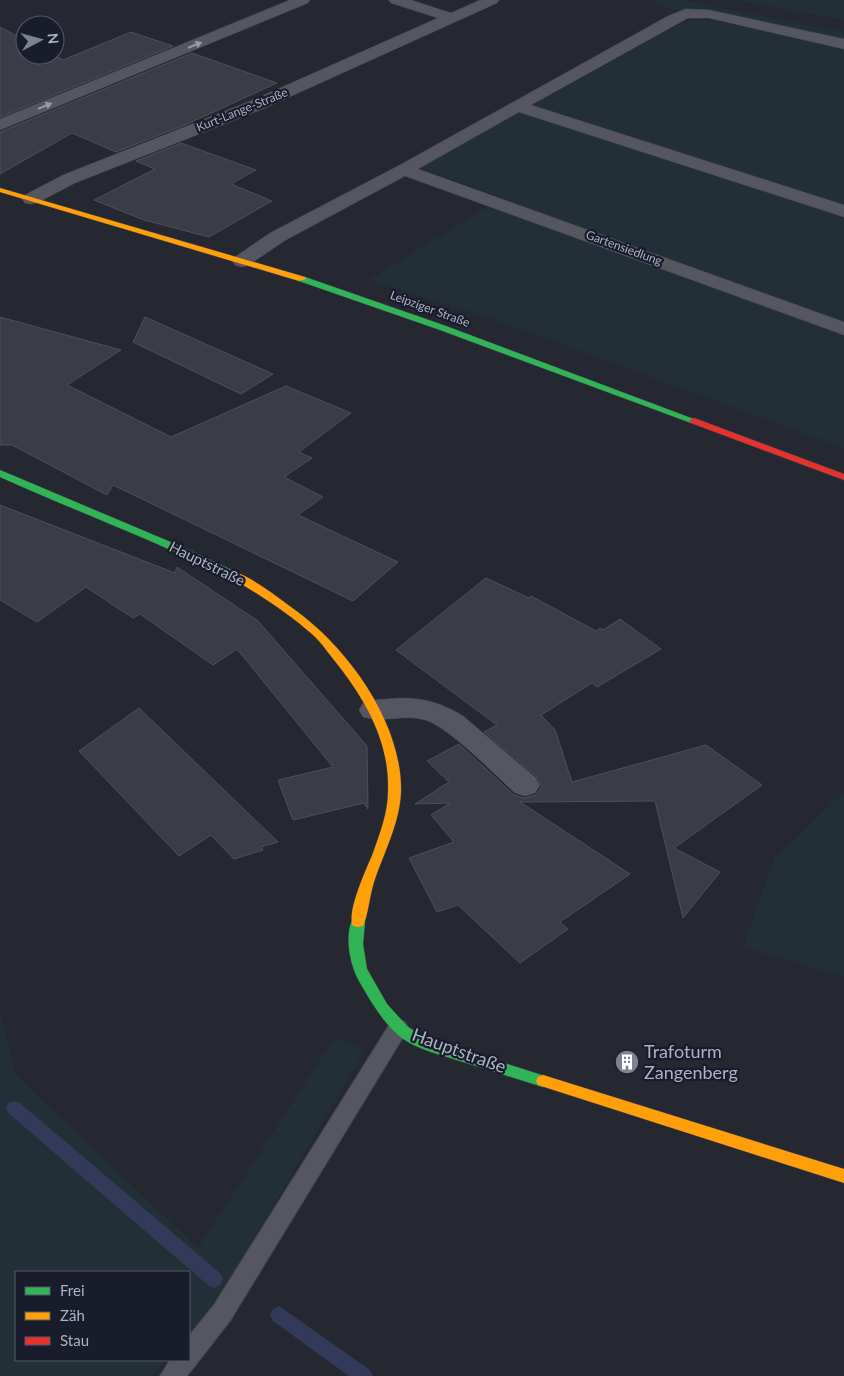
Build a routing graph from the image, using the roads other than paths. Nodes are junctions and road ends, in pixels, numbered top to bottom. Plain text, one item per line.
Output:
1 (303, 0) edge
2 (396, 0) edge
3 (492, 0) edge
4 (703, 0) edge
5 (769, 12) dead end
6 (452, 18) junction
7 (844, 44) edge
8 (517, 106) junction
9 (0, 125) edge
10 (404, 170) junction
11 (0, 190) edge
12 (31, 199) junction
13 (844, 211) edge
14 (242, 261) junction
15 (844, 329) edge
16 (0, 473) edge
17 (844, 477) edge
18 (373, 710) junction
19 (525, 785) dead end
20 (398, 1028) junction
21 (844, 1176) edge
22 (190, 1354) edge
23 (184, 1361) edge
24 (172, 1376) edge

9 -> 1 street
2 - 6 street
3 - 6 street, Kurt-Lange-Straße
4 - 5 street
6 - 12 street, Kurt-Lange-Straße
7 - 8 street
8 - 10 street
8 - 13 street
10 - 14 street
10 - 15 street, Gartensiedlung
11 - 12 street, Leipziger Straße
12 - 14 street, Leipziger Straße
14 - 17 street, Leipziger Straße
16 - 18 street, Hauptstraße
18 - 19 street
18 - 20 street, Hauptstraße
20 - 21 street, Hauptstraße
20 - 22 lane
23 - 24 lane

